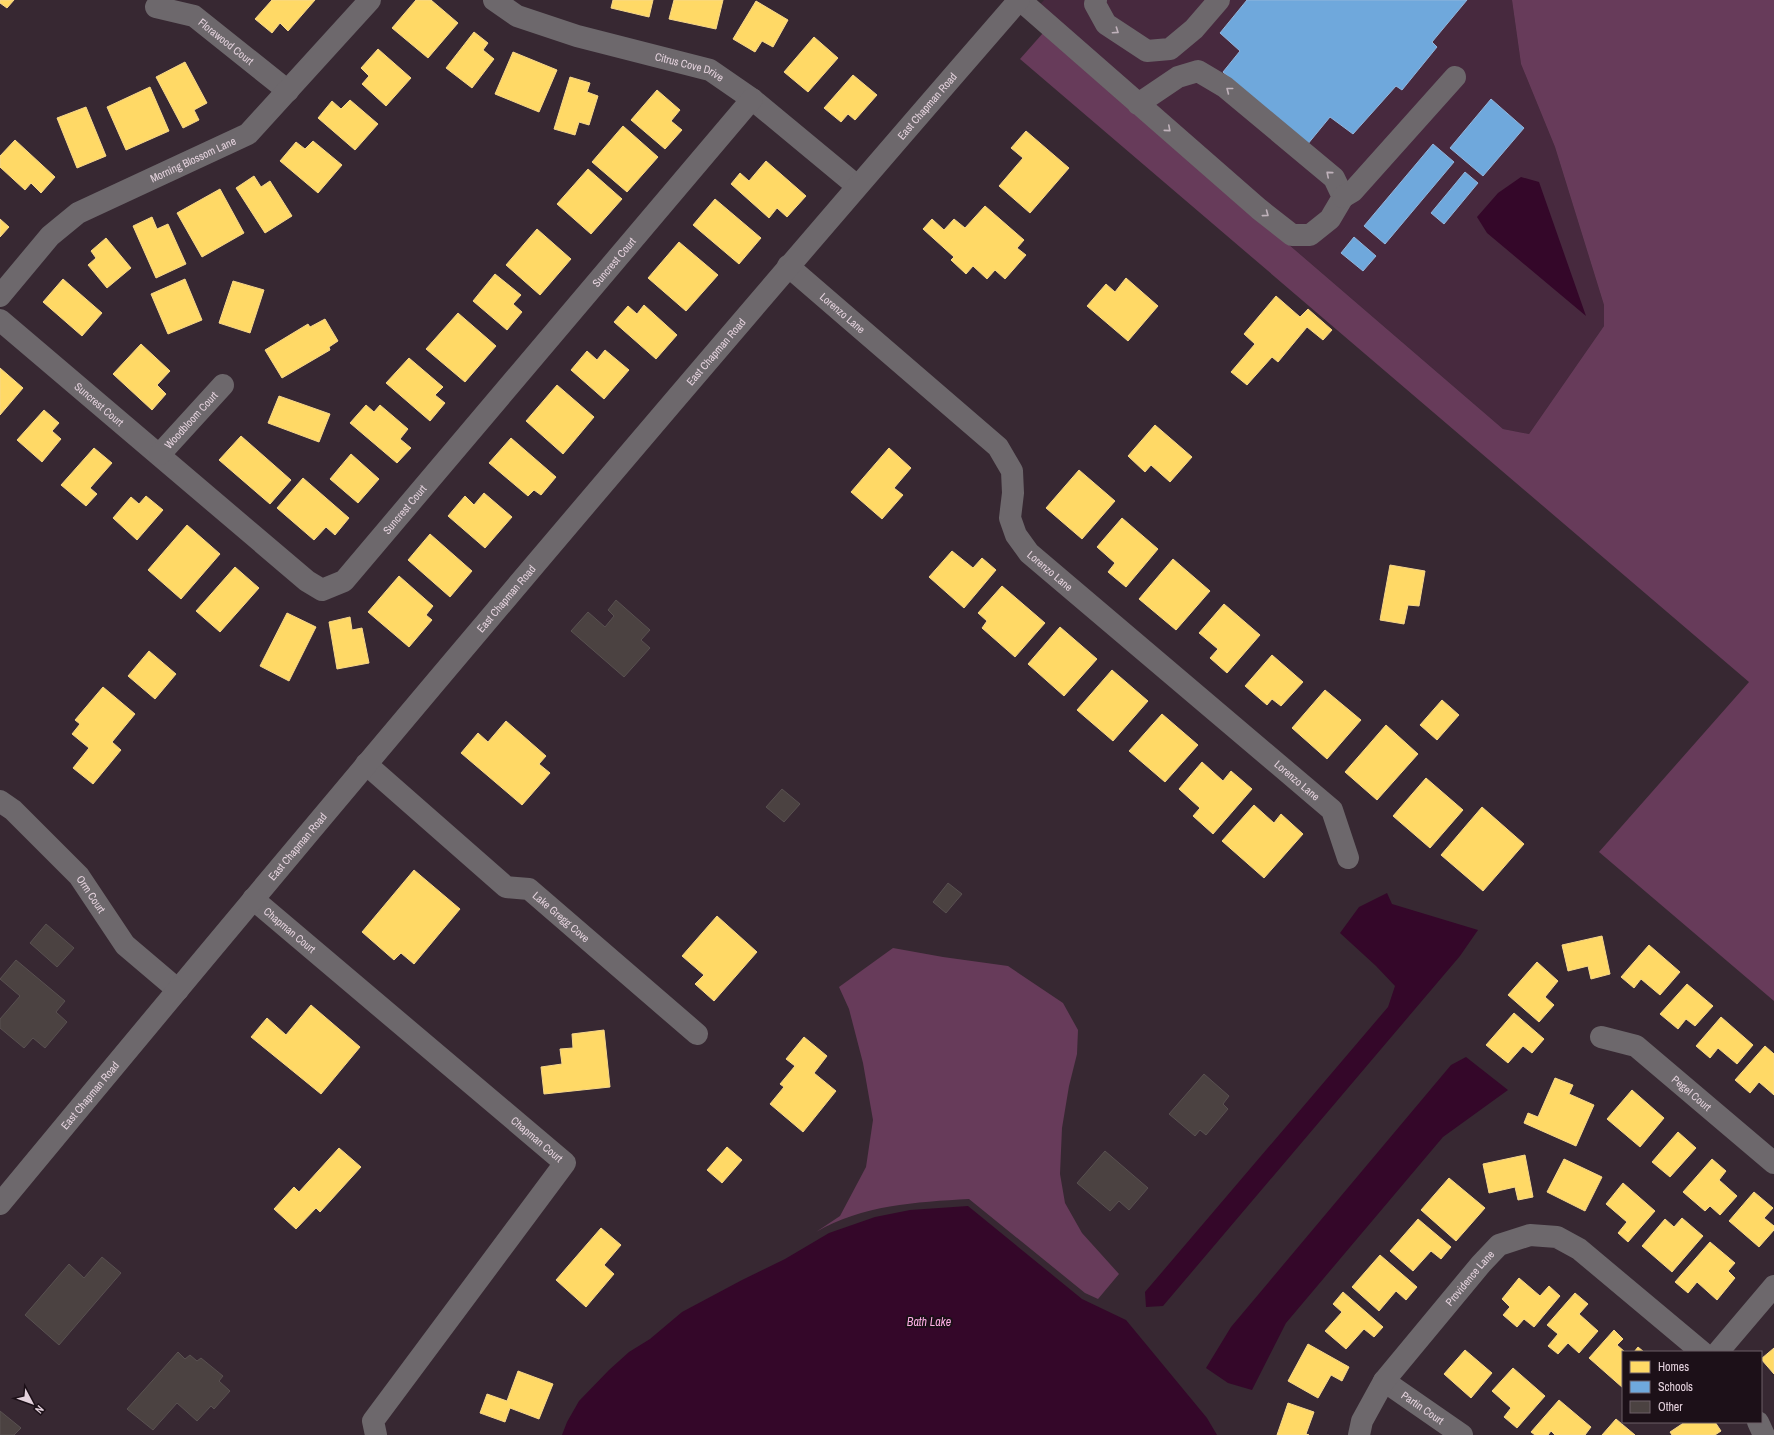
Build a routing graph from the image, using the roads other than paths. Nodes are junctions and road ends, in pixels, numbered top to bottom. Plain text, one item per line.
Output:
1 (370, 0) edge
2 (494, 0) edge
3 (1019, 0) edge
4 (1096, 0) edge
5 (1219, 0) edge
6 (156, 7) dead end
7 (1455, 77) dead end
8 (288, 91) junction
9 (752, 99) junction
10 (1138, 104) junction
11 (857, 186) junction
12 (1343, 196) junction
13 (788, 266) junction
14 (0, 296) edge
15 (0, 320) edge
16 (223, 385) dead end
17 (160, 454) junction
18 (361, 770) junction
19 (0, 801) edge
20 (1348, 858) dead end
21 (253, 899) junction
22 (178, 990) junction
23 (697, 1034) dead end
24 (1601, 1037) dead end
25 (1774, 1163) edge
26 (0, 1204) edge
27 (1774, 1286) edge
28 (1701, 1351) edge
29 (1719, 1351) edge
30 (1384, 1382) junction
31 (1758, 1423) edge
32 (376, 1435) edge
33 (1359, 1435) edge
34 (1462, 1435) edge
35 (1764, 1435) edge

1 - 8 street, Morning Blossom Lane
2 - 9 street, Citrus Cove Drive
3 - 10 street
3 - 11 street, East Chapman Road
4 -> 5 street
6 - 8 street, Florawood Court
7 - 12 street
8 - 14 street, Morning Blossom Lane
9 - 11 street, Citrus Cove Drive
9 - 17 street, Suncrest Court
12 -> 10 street
10 -> 12 street
11 - 13 street, East Chapman Road
13 - 18 street, East Chapman Road
13 - 20 street, Lorenzo Lane
15 - 17 street, Suncrest Court
16 - 17 street, Woodbloom Court
18 - 21 street, East Chapman Road
18 - 23 street, Lake Gregg Cove
19 - 22 street, Orm Court
21 - 22 street, East Chapman Road
21 - 32 street, Chapman Court
22 - 26 street, East Chapman Road
24 - 25 street, Pegel Court
27 - 29 street
28 - 30 street, Providence Lane
30 - 33 street, Providence Lane
30 - 34 street, Partin Court
31 - 35 street

